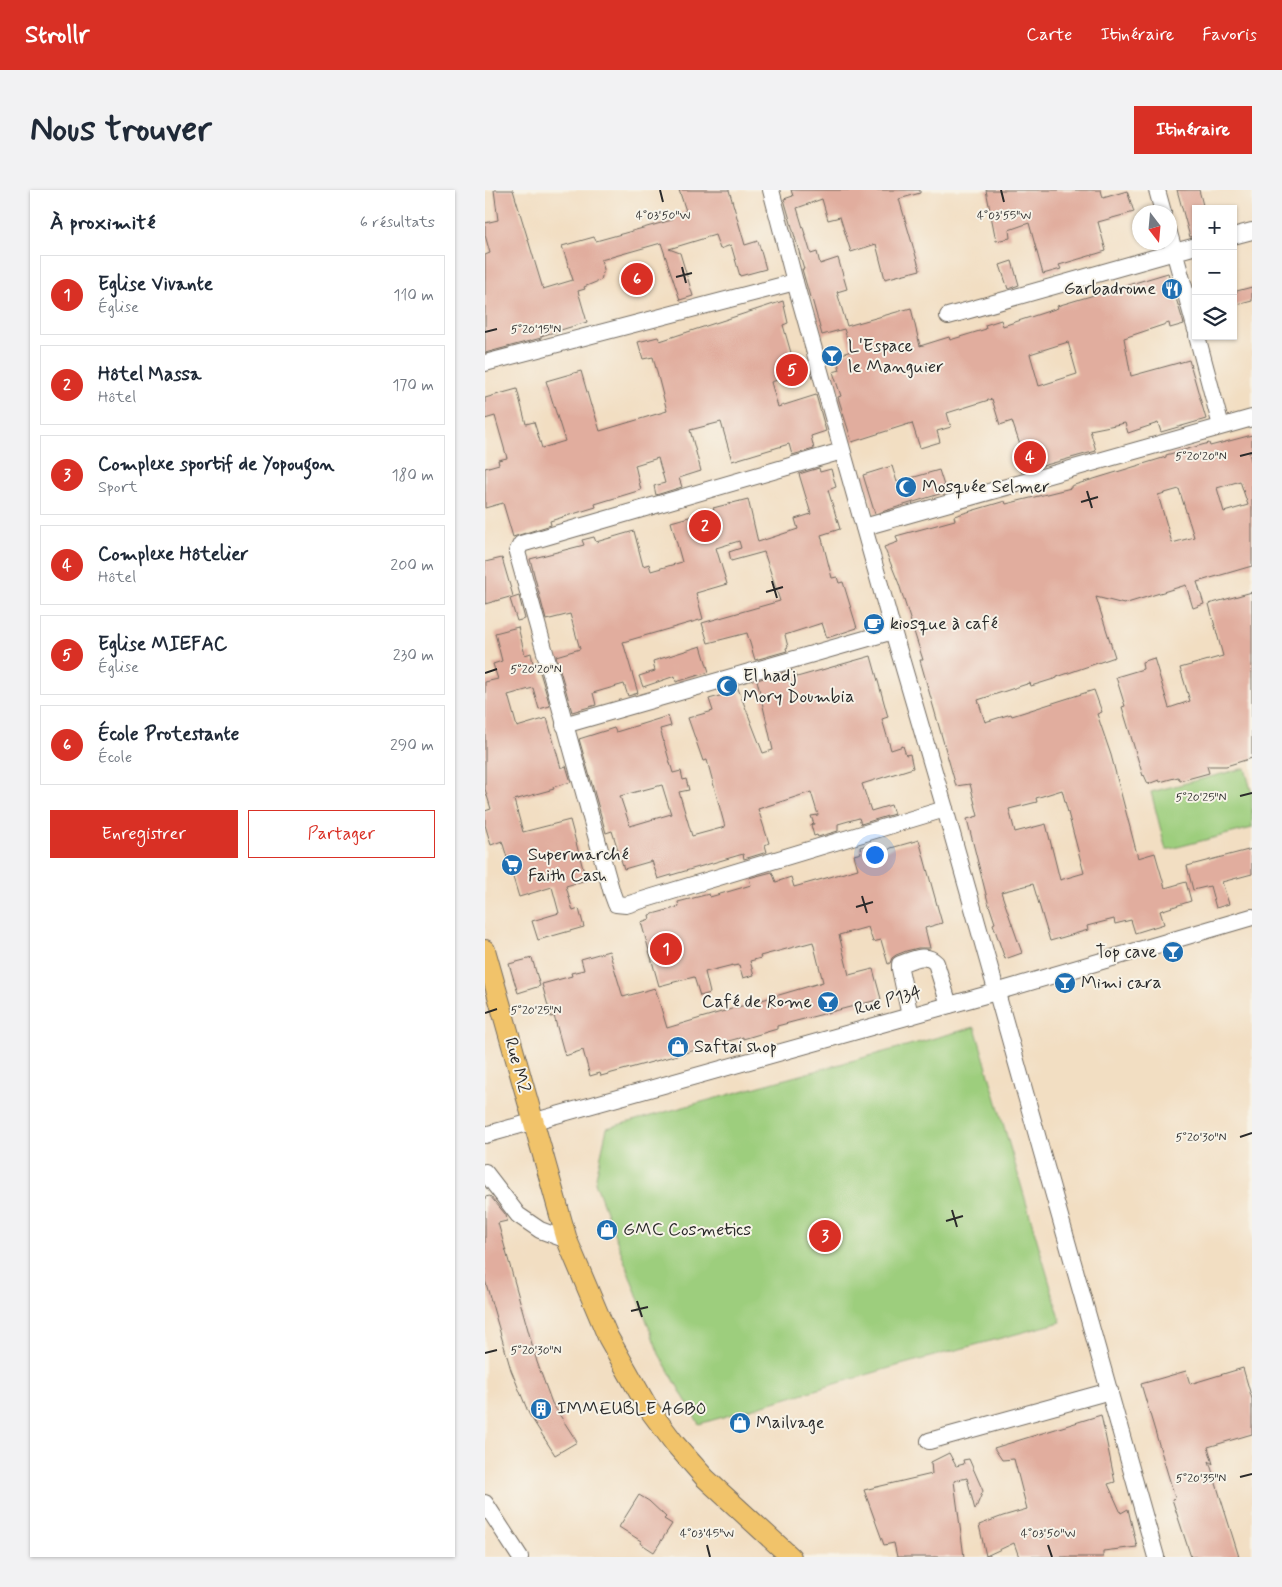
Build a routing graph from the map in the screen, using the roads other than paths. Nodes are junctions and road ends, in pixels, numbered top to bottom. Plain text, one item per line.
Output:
1 (771, 190) edge
2 (1157, 190) edge
3 (1161, 205) edge
4 (1252, 231) edge
5 (1237, 235) edge
6 (1192, 247) edge
7 (1175, 252) junction
8 (795, 282) junction
9 (1192, 315) edge
10 (948, 316) dead end
11 (1198, 340) edge
12 (485, 363) edge
13 (1252, 418) edge
14 (1221, 426) junction
15 (842, 451) junction
16 (864, 527) junction
17 (893, 631) junction
18 (564, 725) junction
19 (945, 809) junction
20 (1252, 917) edge
21 (485, 950) edge
22 (996, 992) junction
23 (949, 1005) junction
24 (910, 1016) junction
25 (533, 1121) junction
26 (485, 1136) edge
27 (485, 1172) edge
28 (567, 1240) junction
29 (1110, 1391) junction
30 (929, 1441) dead end
31 (485, 1503) edge
32 (520, 1557) edge
33 (791, 1557) edge
34 (1156, 1557) edge

1 - 8 street
2 - 3 street
4 - 5 street
6 - 7 street
7 - 9 street
7 - 10 street
8 - 12 street
8 - 15 street
11 - 14 street
13 - 14 street
14 - 16 street
15 - 16 street
15 - 18 street
16 - 17 street
17 - 18 street
17 - 19 street
18 - 19 street
19 - 22 street
20 - 22 street, Rue P134
21 - 25 main road, Rue M2
22 - 23 street, Rue P134
22 - 29 street
23 - 24 street, Rue P134
23 - 24 street
24 - 25 street, Rue P134
25 - 26 street, Rue P134
25 - 28 main road, Rue M2
27 - 28 street
28 - 33 main road, Rue M2
29 - 30 street
29 - 34 street
31 - 32 street

